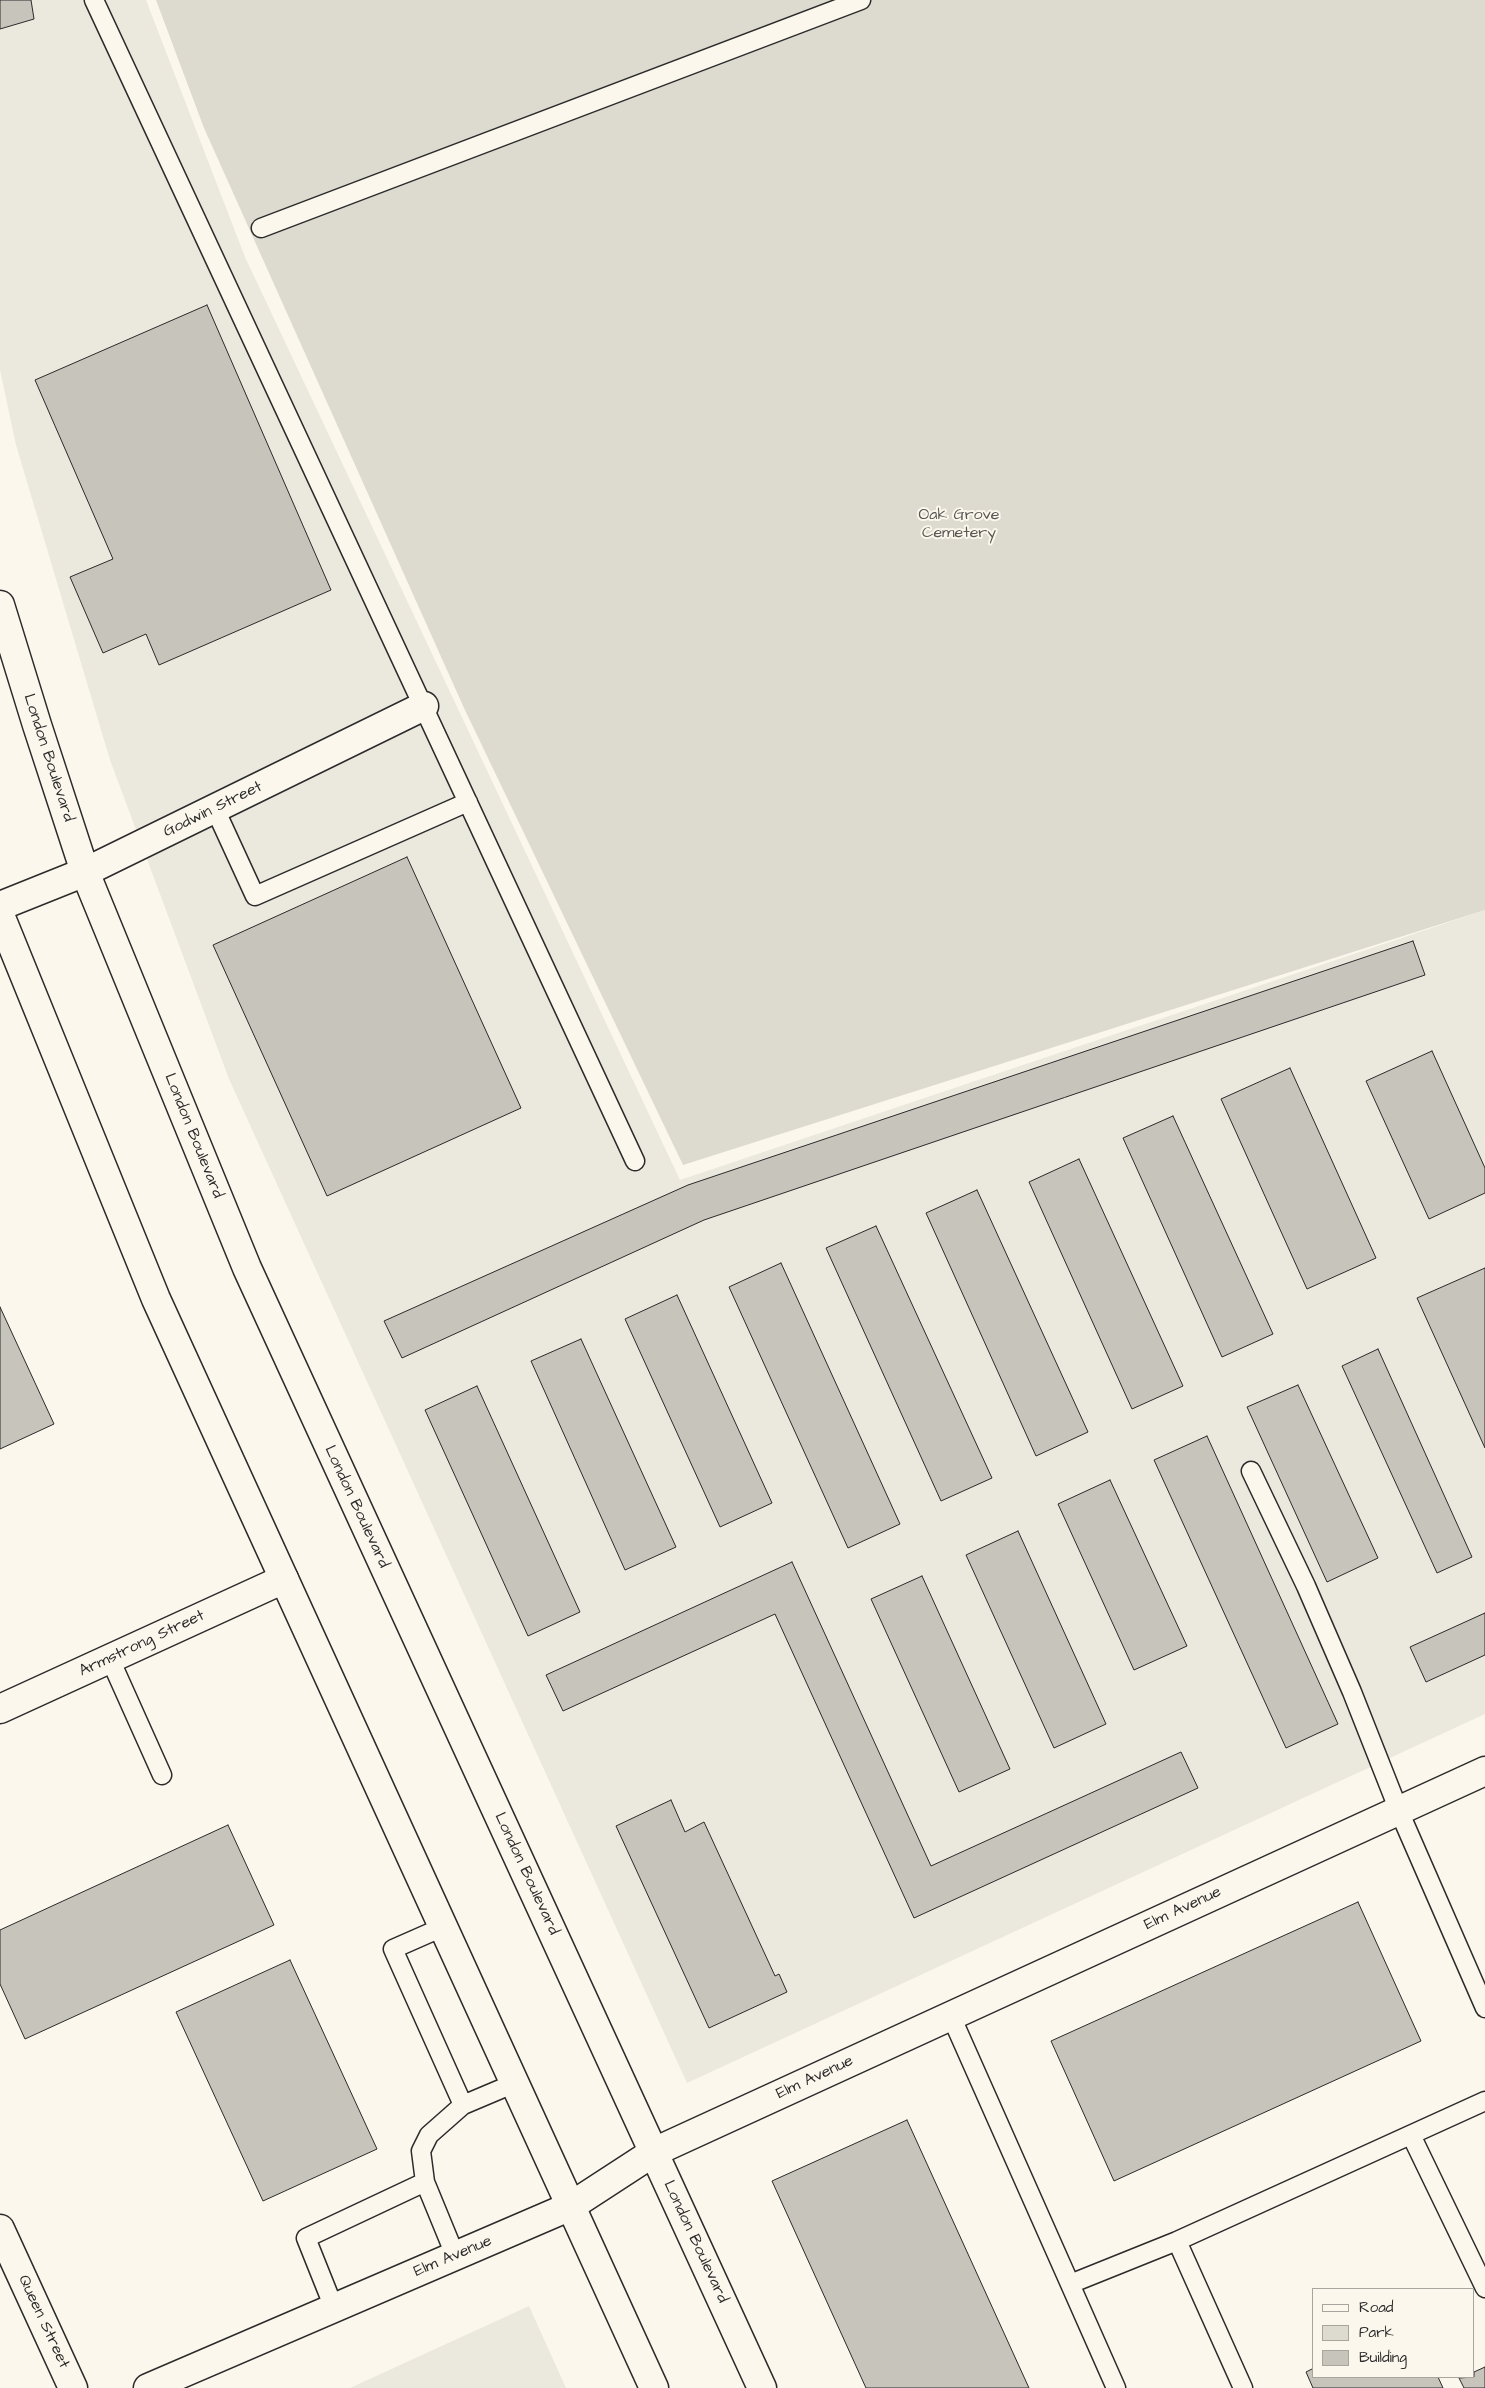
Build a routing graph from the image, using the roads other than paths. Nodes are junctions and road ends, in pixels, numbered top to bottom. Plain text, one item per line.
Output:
1 (94, 0) edge
2 (861, 0) edge
3 (262, 228) dead end
4 (0, 605) edge
5 (424, 706) junction
6 (468, 802) junction
7 (215, 809) junction
8 (85, 872) junction
9 (0, 906) edge
10 (0, 915) edge
11 (635, 1160) dead end
12 (1251, 1471) dead end
13 (284, 1579) junction
14 (110, 1659) junction
15 (0, 1709) edge
16 (1485, 1772) edge
17 (162, 1775) dead end
18 (1399, 1811) junction
19 (443, 1927) junction
20 (1485, 2008) edge
21 (951, 2016) junction
22 (515, 2083) junction
23 (1485, 2101) edge
24 (462, 2105) junction
25 (1411, 2135) junction
26 (654, 2152) junction
27 (425, 2182) junction
28 (571, 2206) junction
29 (0, 2229) edge
30 (1177, 2241) junction
31 (456, 2256) junction
32 (1070, 2284) junction
33 (1485, 2288) edge
34 (334, 2308) junction
35 (164, 2385) edge
36 (73, 2388) edge
37 (654, 2388) edge
38 (762, 2388) edge
39 (1116, 2388) edge
40 (1243, 2388) edge

1 - 5 lane
2 - 3 lane
4 - 8 main road, London Boulevard
5 - 6 lane
5 - 7 main road, Godwin Street
6 - 7 lane
6 - 11 lane
7 - 8 main road, Godwin Street
8 - 9 main road, Godwin Street
8 - 26 main road, London Boulevard
10 - 13 main road
12 - 18 lane
13 - 14 main road, Armstrong Street
13 - 19 main road
14 - 15 main road, Armstrong Street
14 - 17 lane
16 - 18 main road, Elm Avenue
18 - 20 lane
18 - 21 main road, Elm Avenue
19 - 22 main road
19 - 24 lane
21 - 26 main road, Elm Avenue
21 - 32 lane
22 - 24 lane
22 - 28 main road
23 - 25 lane
24 - 27 lane
25 - 30 lane
25 - 33 lane
26 - 28 main road, Elm Avenue
26 - 38 main road, London Boulevard
27 - 31 lane
27 - 34 lane
28 - 31 main road, Elm Avenue
28 - 37 main road
29 - 36 main road, Queen Street
30 - 32 lane
30 - 40 lane
31 - 34 main road, Elm Avenue
32 - 39 lane
34 - 35 main road, Elm Avenue

